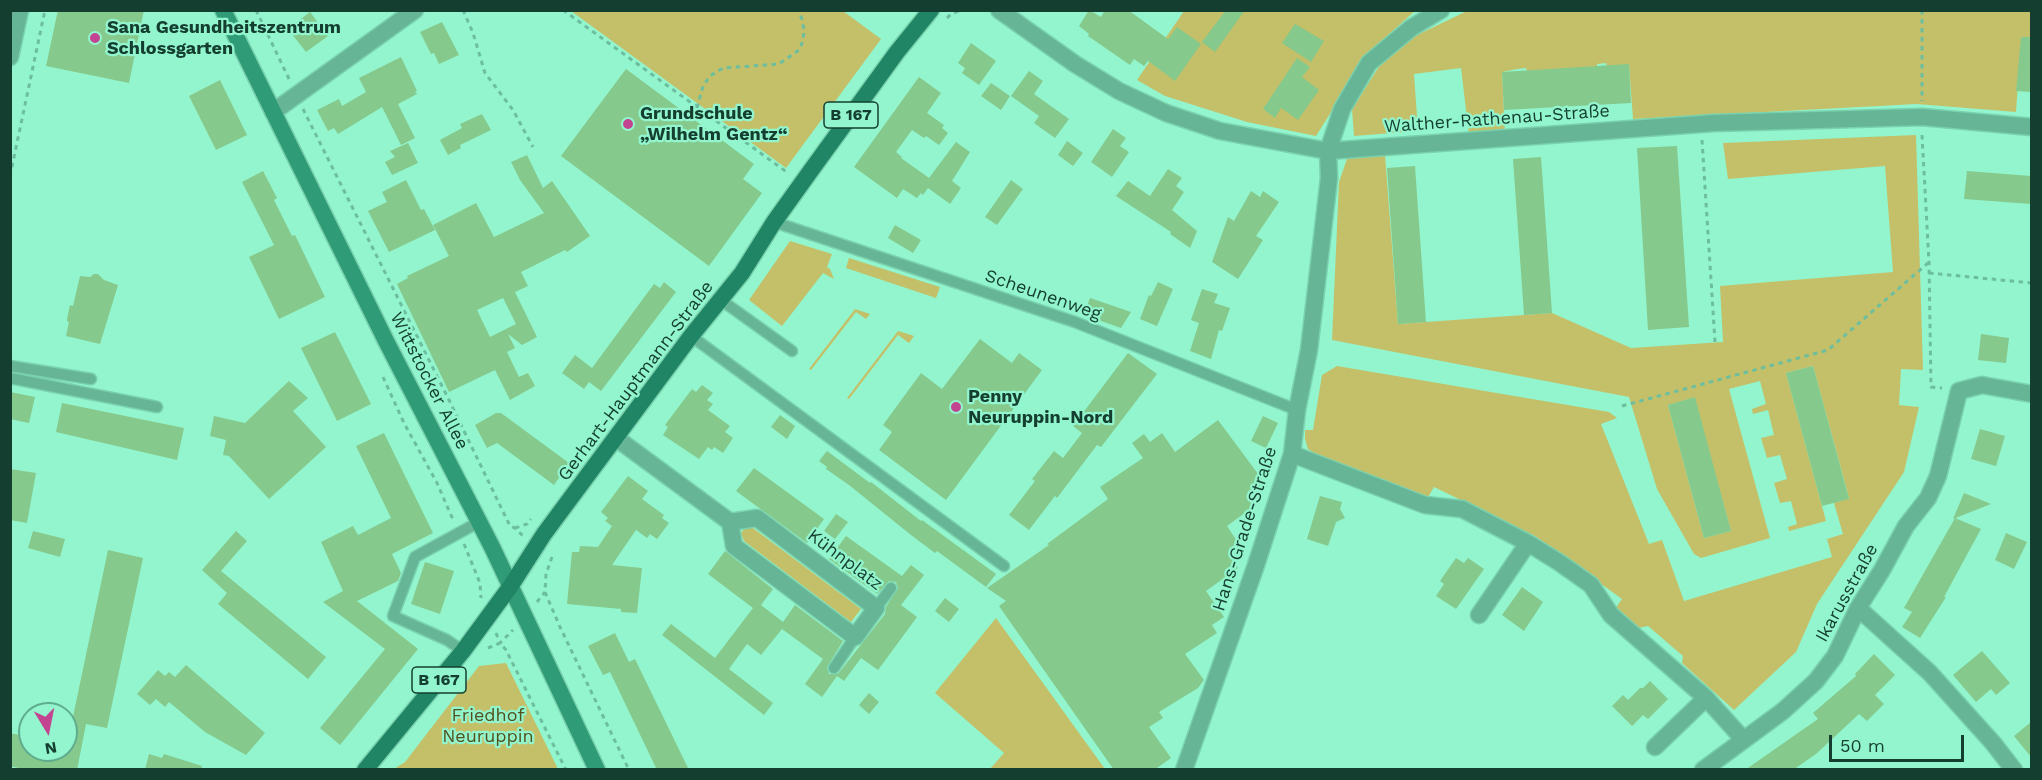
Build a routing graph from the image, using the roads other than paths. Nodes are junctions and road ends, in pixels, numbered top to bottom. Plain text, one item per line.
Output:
1 (20, 10) edge
2 (223, 10) edge
3 (415, 10) edge
4 (931, 10) edge
5 (999, 10) edge
6 (1441, 10) edge
7 (10, 57) edge
8 (273, 112) junction
9 (2031, 127) edge
10 (1328, 151) junction
11 (774, 222) junction
12 (721, 300) junction
13 (691, 336) junction
14 (792, 351) dead end
15 (10, 366) edge
16 (10, 378) edge
17 (91, 379) dead end
18 (2031, 394) edge
19 (157, 407) dead end
20 (1297, 410) junction
21 (616, 438) junction
22 (1292, 454) junction
23 (479, 522) junction
24 (730, 522) junction
25 (1528, 543) junction
26 (1004, 566) dead end
27 (510, 587) junction
28 (891, 588) dead end
29 (876, 608) junction
30 (1858, 608) junction
31 (1479, 615) dead end
32 (855, 637) junction
33 (463, 651) junction
34 (834, 668) dead end
35 (1706, 698) junction
36 (1743, 739) junction
37 (1654, 747) dead end
38 (365, 770) edge
39 (597, 770) edge
40 (1184, 770) edge
41 (1704, 770) edge
42 (2014, 770) edge

1 - 7 street
2 - 8 main road, Wittstocker Allee
3 - 8 street
4 - 11 main road, Gerhart-Hauptmann-Straße / B 167
5 - 10 street, Walther-Rathenau-Straße
6 - 10 street, Hans-Grade-Straße
8 - 23 main road, Wittstocker Allee
9 - 10 street, Walther-Rathenau-Straße
10 - 20 street, Hans-Grade-Straße
11 - 12 main road, Gerhart-Hauptmann-Straße / B 167
11 - 20 lane, Scheunenweg
12 - 13 main road, Gerhart-Hauptmann-Straße / B 167
12 - 14 lane
13 - 21 main road, Gerhart-Hauptmann-Straße / B 167
13 - 26 lane
15 - 17 lane
16 - 19 lane
18 - 30 street, Ikarusstraße
20 - 22 street, Hans-Grade-Straße
21 - 24 street
21 - 27 main road, Gerhart-Hauptmann-Straße / B 167
22 - 25 street
22 - 40 street, Hans-Grade-Straße
23 - 27 main road, Wittstocker Allee
23 - 33 lane
24 - 29 street, Kühnplatz
24 - 32 street
25 - 31 street
25 - 35 street
27 - 33 main road, Gerhart-Hauptmann-Straße / B 167
27 - 39 main road, Wittstocker Allee
28 - 29 lane
29 - 32 street, Kühnplatz
30 - 36 street, Ikarusstraße
30 - 42 street
32 - 34 lane
33 - 38 main road, Gerhart-Hauptmann-Straße / B 167
35 - 36 street
35 - 37 street
36 - 41 street, Ikarusstraße

